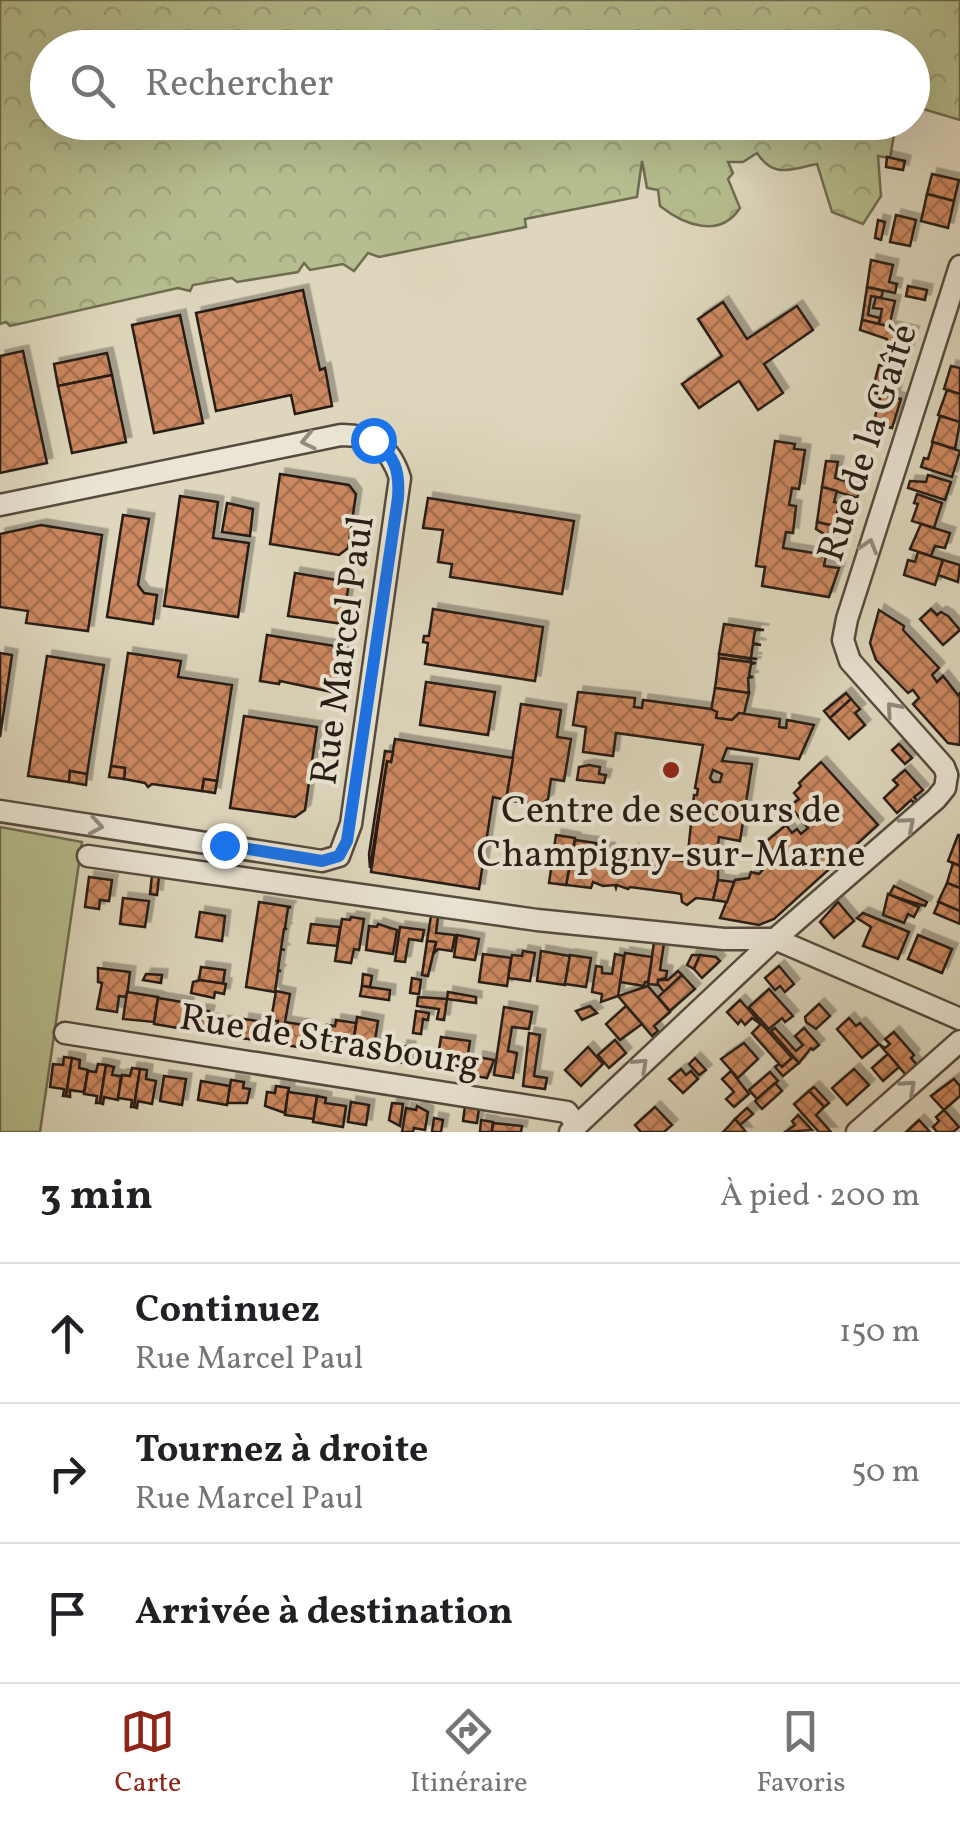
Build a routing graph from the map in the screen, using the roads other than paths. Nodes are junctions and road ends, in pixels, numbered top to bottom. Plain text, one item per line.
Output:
1 (960, 266) edge
2 (0, 506) edge
3 (954, 773) edge
4 (0, 811) edge
5 (88, 856) dead end
6 (775, 939) junction
7 (960, 1019) edge
8 (65, 1033) dead end
9 (960, 1041) edge
10 (574, 1129) edge
11 (858, 1132) edge

3 -> 1 street, Rue de la Gaîté
4 -> 2 street, Rue Marcel Paul
6 -> 3 street
5 - 6 street
6 - 7 street
10 -> 6 street
8 - 10 street, Rue de Strasbourg
11 -> 9 street

